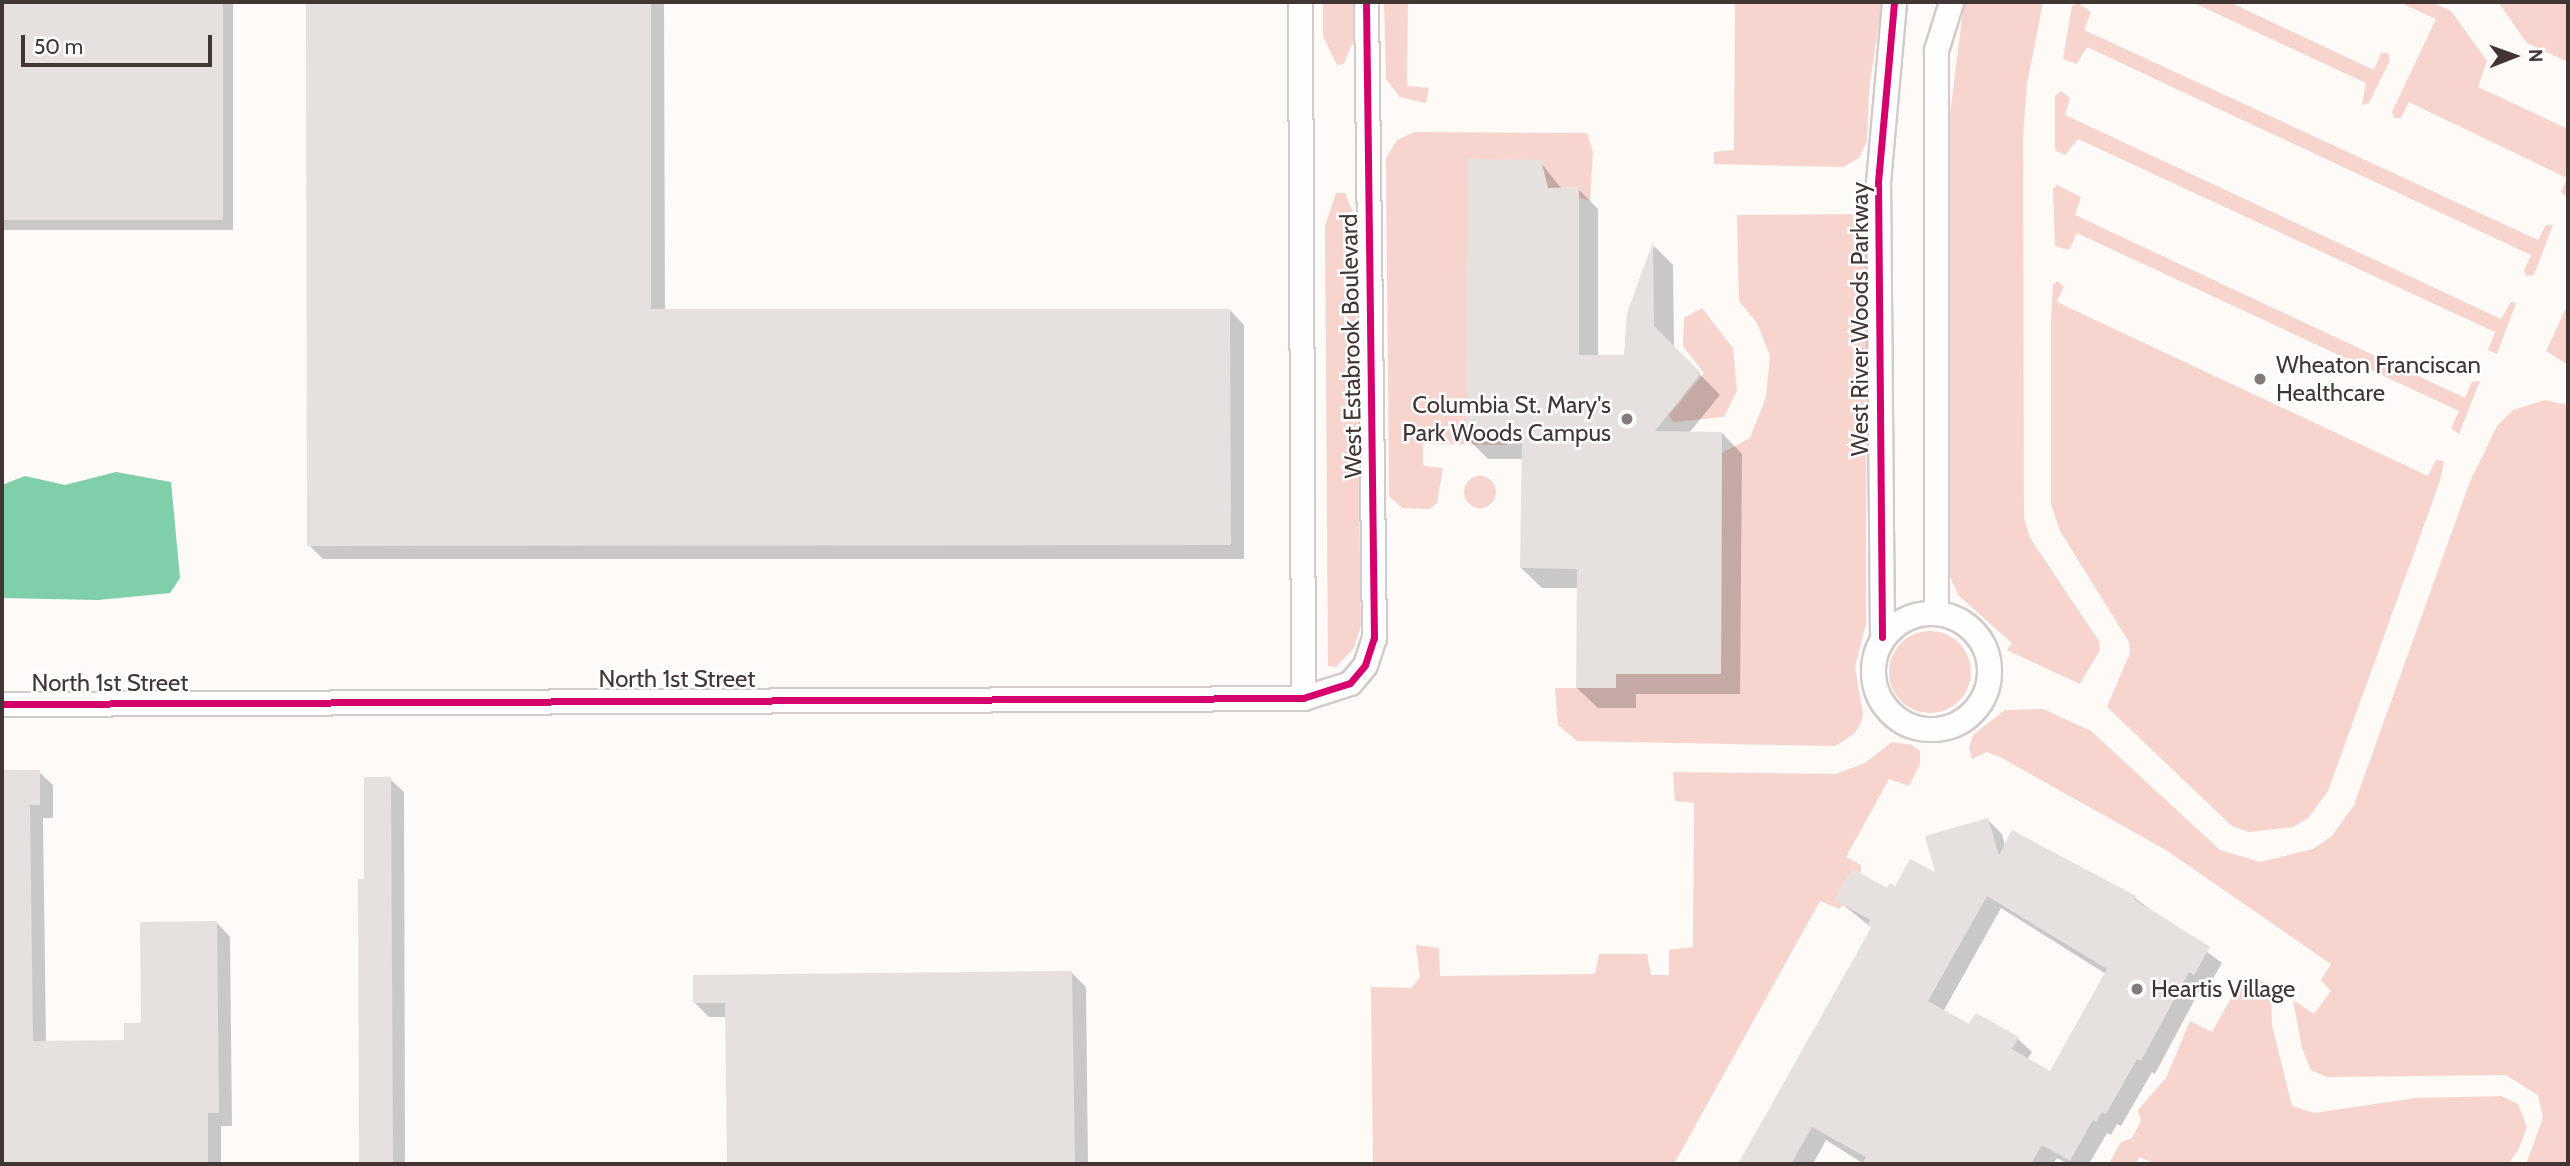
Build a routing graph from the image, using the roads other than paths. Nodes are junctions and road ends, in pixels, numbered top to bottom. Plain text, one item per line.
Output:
1 (1300, 2) edge
2 (1366, 2) edge
3 (1894, 2) edge
4 (1951, 2) edge
5 (1936, 613) junction
6 (1882, 637) junction
7 (1350, 683) joint
8 (1303, 698) junction
9 (2, 704) edge

1 - 8 street, West Estabrook Boulevard
2 - 7 street, West Estabrook Boulevard
3 - 6 street, West River Woods Parkway
4 - 5 street
5 - 6 street
5 - 6 street, West River Woods Parkway
7 - 8 street, North 1st Street
8 - 9 street, North 1st Street

